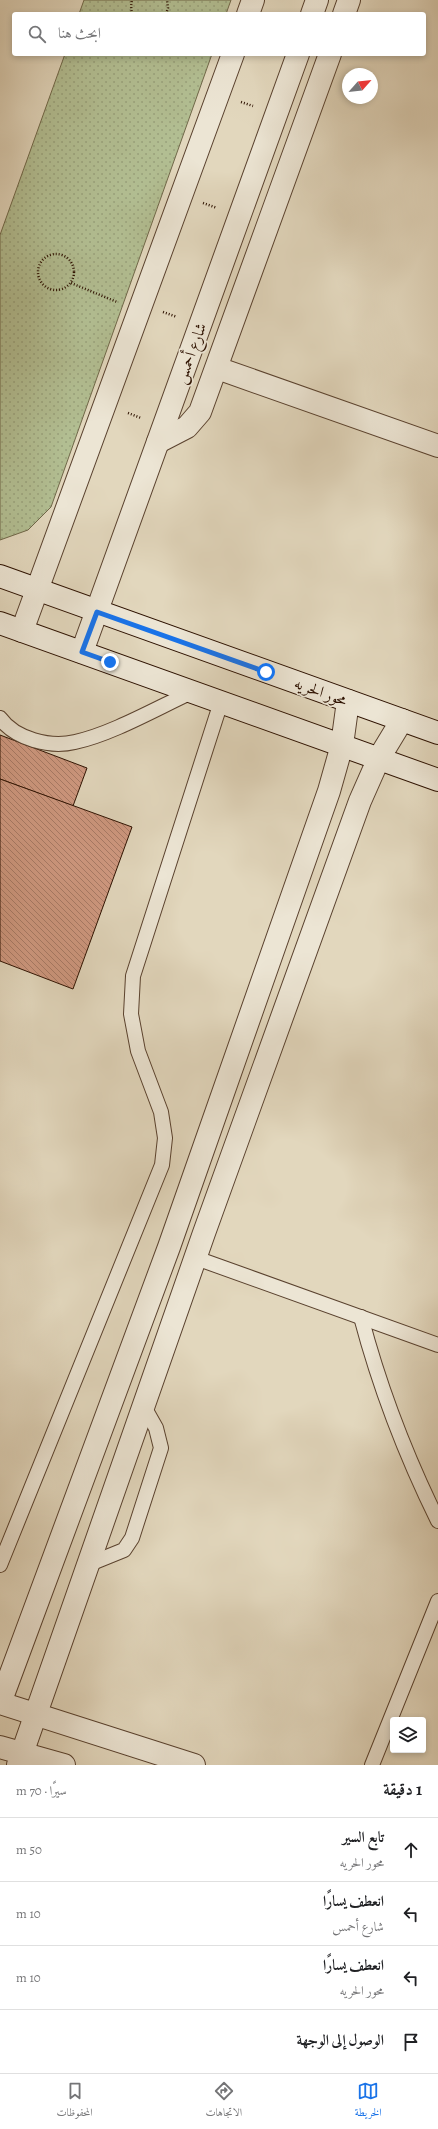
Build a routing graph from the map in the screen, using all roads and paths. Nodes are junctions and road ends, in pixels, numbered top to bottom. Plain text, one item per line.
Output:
1 (132, 0) edge
2 (167, 0) edge
3 (253, 0) edge
4 (317, 0) edge
5 (349, 0) edge
6 (132, 12) edge
7 (167, 12) edge
8 (249, 12) edge
9 (313, 12) edge
10 (345, 12) edge
11 (232, 56) edge
12 (297, 56) edge
13 (329, 56) edge
14 (219, 94) junction
15 (277, 114) junction
16 (181, 195) junction
17 (240, 217) junction
18 (71, 283) junction
19 (140, 308) junction
20 (201, 326) junction
21 (217, 368) junction
22 (105, 404) junction
23 (161, 434) junction
24 (438, 446) edge
25 (0, 576) edge
26 (36, 590) junction
27 (97, 612) junction
28 (0, 623) edge
29 (22, 631) junction
30 (82, 652) junction
31 (192, 692) junction
32 (348, 701) junction
33 (221, 702) junction
34 (0, 718) edge
35 (402, 720) junction
36 (438, 733) edge
37 (342, 745) junction
38 (380, 758) junction
39 (438, 780) edge
40 (196, 1258) junction
41 (360, 1317) junction
42 (438, 1345) edge
43 (143, 1405) junction
44 (438, 1521) edge
45 (0, 1565) edge
46 (86, 1565) junction
47 (438, 1601) edge
48 (0, 1703) edge
49 (34, 1715) junction
50 (0, 1746) edge
51 (20, 1759) edge
52 (64, 1765) edge
53 (194, 1765) edge
54 (372, 1765) edge

1 - 6 path
2 - 7 path
3 - 8 street
4 - 9 street
5 - 10 street
11 - 14 street
12 - 15 street, شارع أحمس
13 - 21 street
14 - 15 path
14 - 16 street
15 - 17 street, شارع أحمس
16 - 17 path
16 - 19 street
17 - 20 street, شارع أحمس
18 - 18 path
18 - 19 path
19 - 20 path
19 - 22 street
20 - 23 street, شارع أحمس
21 - 23 street
21 - 24 street
22 - 23 path
22 - 26 street
23 - 27 street, شارع أحمس
25 - 26 street, محور الحريه
26 - 27 street, محور الحريه
26 - 29 street
27 - 30 street, شارع أحمس
27 - 32 street, محور الحريه
28 - 29 street
29 - 30 street
30 - 31 street
31 - 33 street
31 - 34 lane
32 - 35 street, محور الحريه
32 - 37 street
33 - 37 street
33 - 45 lane
35 - 36 street, محور الحريه
35 - 38 street
37 - 38 street
37 - 48 street
38 - 39 street
38 - 40 street
40 - 41 lane
40 - 43 street
41 - 42 lane
41 - 44 lane
43 - 46 street
43 - 46 lane
46 - 49 street
47 - 54 lane
48 - 49 street
49 - 51 street
49 - 53 street
50 - 51 street
51 - 52 street

